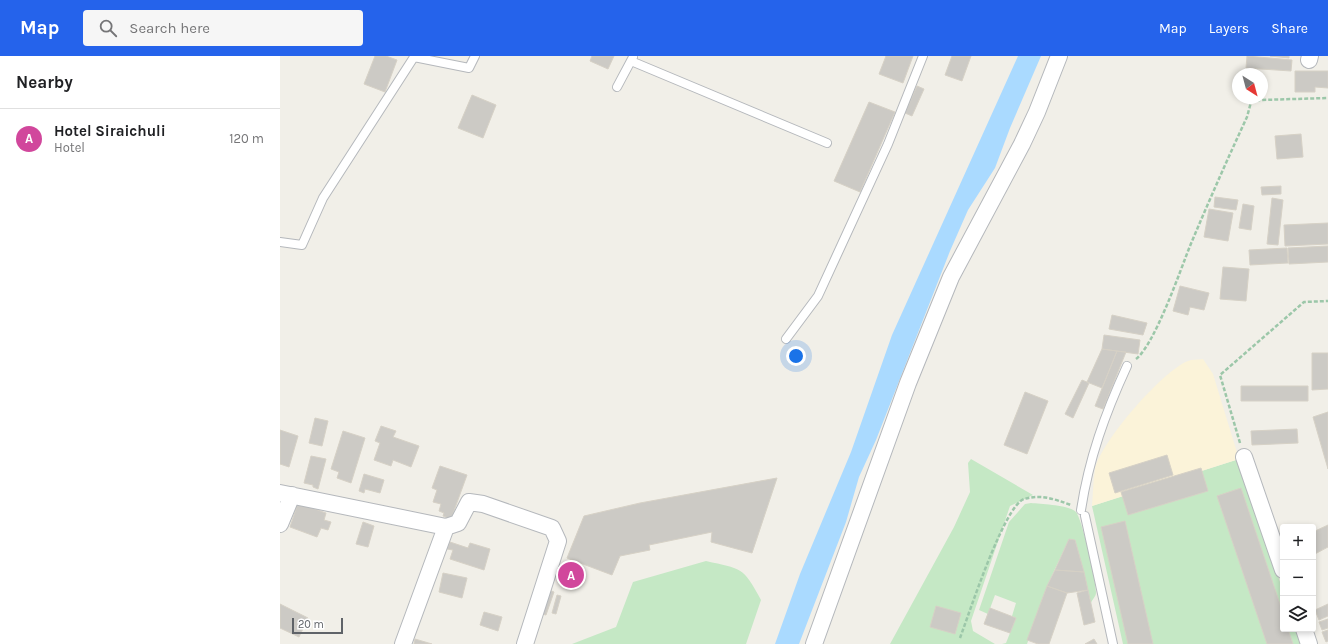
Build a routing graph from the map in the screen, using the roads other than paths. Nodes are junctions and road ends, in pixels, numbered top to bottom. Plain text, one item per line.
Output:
1 (475, 56) edge
2 (923, 56) edge
3 (1059, 56) edge
4 (632, 58) edge
5 (617, 87) dead end
6 (827, 144) dead end
7 (280, 242) edge
8 (786, 339) dead end
9 (1127, 366) road end
10 (1244, 457) road end
11 (286, 494) edge
12 (280, 524) edge
13 (446, 527) junction
14 (1280, 561) edge
15 (1305, 632) edge
16 (403, 644) edge
17 (525, 644) edge
18 (814, 644) edge
19 (1113, 644) edge
20 (1309, 644) edge

1 - 7 lane
2 - 8 lane
3 - 18 street
4 - 5 lane
4 - 6 lane
9 - 19 lane
10 - 14 street
11 - 12 street
11 - 13 street
13 - 16 street
13 - 17 street
15 - 20 street

